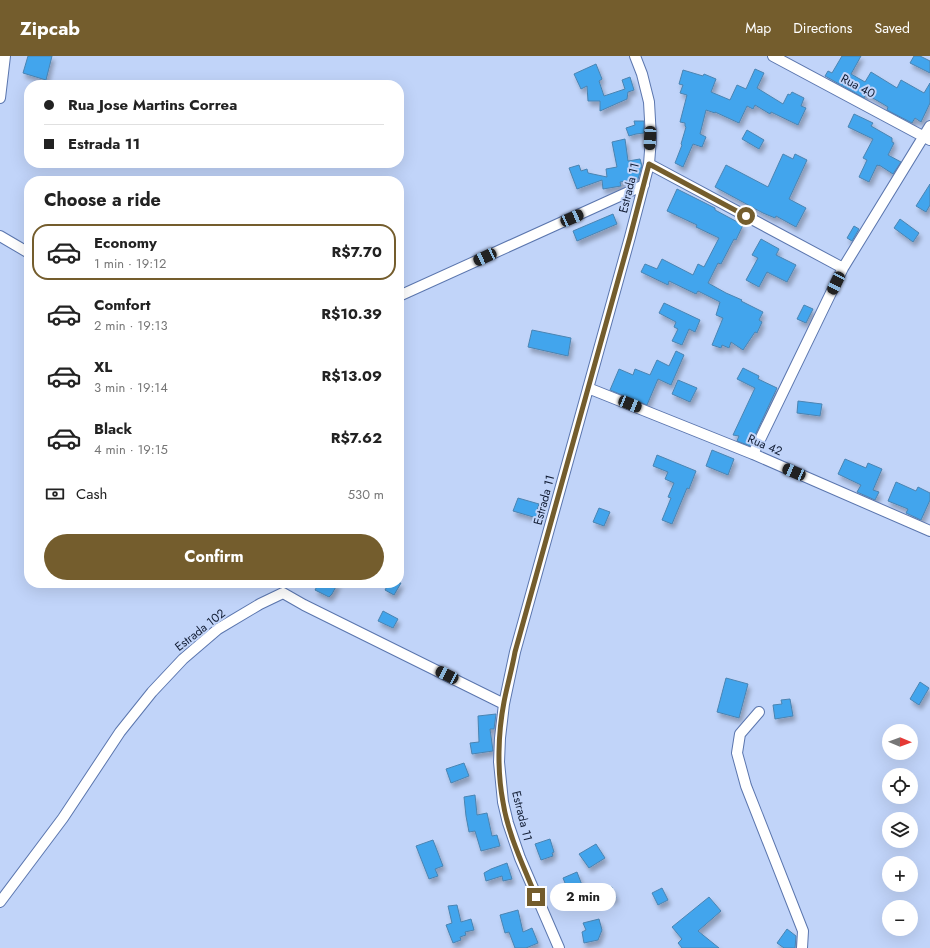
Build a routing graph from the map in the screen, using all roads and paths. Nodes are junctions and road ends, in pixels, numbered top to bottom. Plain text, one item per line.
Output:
1 (5, 56) edge
2 (635, 56) edge
3 (773, 56) edge
4 (0, 98) edge
5 (930, 126) edge
6 (927, 138) edge
7 (649, 164) junction
8 (644, 185) junction
9 (0, 236) edge
10 (24, 250) edge
11 (843, 268) junction
12 (404, 294) edge
13 (588, 388) junction
14 (753, 454) junction
15 (930, 532) edge
16 (281, 588) edge
17 (504, 704) junction
18 (759, 712) dead end
19 (0, 902) edge
20 (559, 948) edge
21 (802, 948) edge

1 - 4 street
2 - 7 street, Estrada 11
3 - 6 street, Rua 40
5 - 6 street
6 - 11 street
7 - 8 street, Estrada 11
7 - 11 street
8 - 12 street
8 - 13 street, Estrada 11
9 - 10 street
11 - 14 street
13 - 14 street, Rua 42
13 - 17 street, Estrada 11
14 - 15 street, Rua 42
16 - 17 street, Estrada 102
16 - 19 street, Estrada 102
17 - 20 street, Estrada 11
18 - 21 street

